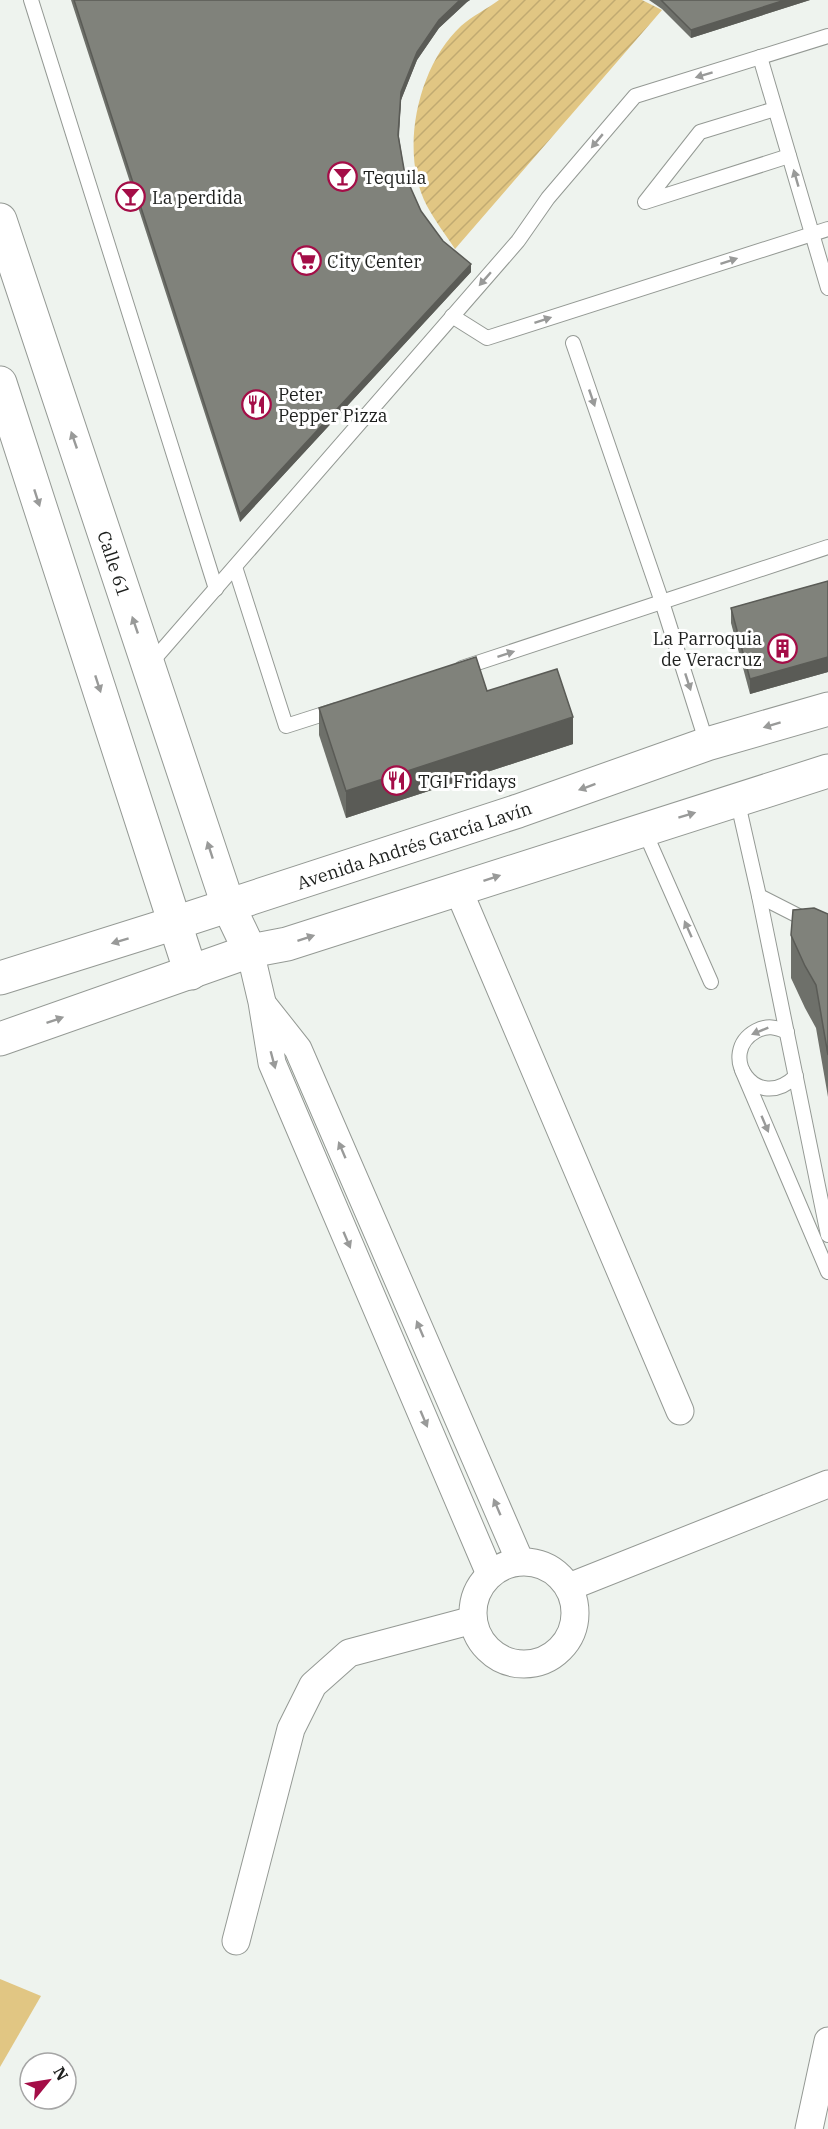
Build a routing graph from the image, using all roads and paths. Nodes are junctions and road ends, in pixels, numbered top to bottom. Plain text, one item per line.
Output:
1 (30, 0) edge
2 (828, 36) edge
3 (760, 57) junction
4 (775, 109) junction
5 (789, 156) junction
6 (0, 220) edge
7 (828, 229) edge
8 (812, 234) junction
9 (828, 288) edge
10 (452, 316) junction
11 (573, 343) dead end
12 (0, 383) edge
13 (828, 547) edge
14 (235, 567) junction
15 (216, 589) junction
16 (662, 602) junction
17 (149, 666) junction
18 (451, 672) edge
19 (353, 704) edge
20 (828, 709) edge
21 (707, 744) junction
22 (828, 771) edge
23 (737, 800) junction
24 (644, 829) junction
25 (458, 889) junction
26 (759, 896) junction
27 (228, 906) junction
28 (175, 923) junction
29 (828, 931) edge
30 (250, 951) junction
31 (191, 972) junction
32 (0, 978) edge
33 (711, 982) dead end
34 (262, 1002) junction
35 (787, 1032) junction
36 (0, 1039) edge
37 (742, 1070) junction
38 (796, 1076) junction
39 (828, 1235) edge
40 (828, 1272) edge
41 (680, 1411) dead end
42 (828, 1484) edge
43 (520, 1561) junction
44 (490, 1574) junction
45 (569, 1587) junction
46 (473, 1620) junction
47 (236, 1941) dead end
48 (828, 2041) edge
49 (809, 2129) edge

1 - 15 lane
2 - 3 lane
3 - 4 lane
3 -> 10 lane
4 - 5 lane
4 - 5 lane
8 -> 5 lane
17 -> 6 main road, Calle 61
7 - 8 lane
8 - 9 lane
10 -> 8 lane
10 - 14 lane
11 -> 16 lane
12 -> 28 main road
13 - 16 lane
14 - 15 lane
14 - 19 lane
15 - 17 lane
18 -> 16 lane
16 -> 21 lane
27 -> 17 main road, Calle 61
20 -> 21 main road, Avenida Andrés García Lavín
21 -> 27 main road, Avenida Andrés García Lavín
22 - 23 main road
24 -> 23 main road
23 - 26 lane
25 -> 24 main road
33 -> 24 lane
30 -> 25 main road
25 - 41 street
26 - 29 lane
26 - 35 lane
27 - 28 main road, Avenida Andrés García Lavín
27 - 30 main road, Calle 61
28 - 31 main road
28 -> 32 main road, Avenida Andrés García Lavín
30 - 31 main road
30 - 34 street
36 -> 31 main road
43 -> 34 street
34 -> 44 street
35 -> 37 lane
35 - 38 lane
37 - 38 lane
37 -> 40 lane
38 - 39 lane
42 - 45 street
43 - 44 street
43 - 45 street
44 - 46 street
45 - 46 street
46 - 47 street
48 - 49 street

